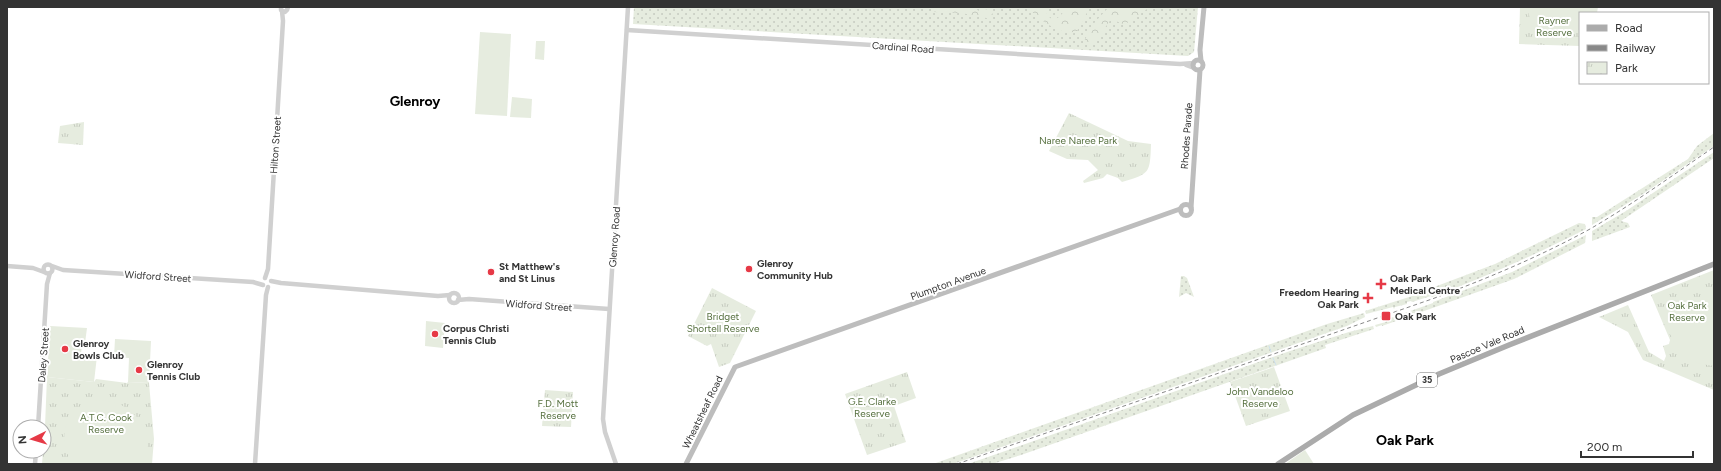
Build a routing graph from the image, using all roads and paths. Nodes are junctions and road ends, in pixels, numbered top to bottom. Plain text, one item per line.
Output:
1 (628, 7) edge
2 (1204, 7) edge
3 (284, 9) edge
4 (627, 30) junction
5 (1197, 65) junction
6 (1192, 192) junction
7 (1186, 204) junction
8 (1191, 208) junction
9 (1181, 211) junction
10 (1714, 264) edge
11 (7, 266) edge
12 (48, 270) junction
13 (267, 283) junction
14 (450, 297) junction
15 (458, 298) junction
16 (609, 309) junction
17 (734, 368) joint
18 (39, 419) edge
19 (255, 464) edge
20 (616, 464) edge
21 (686, 464) edge
22 (1278, 464) edge

1 - 4 street, Glenroy Road
2 - 5 main road, Rhodes Parade
3 - 13 street, Hilton Street
4 - 5 street, Cardinal Road
4 - 16 street, Glenroy Road
5 - 6 main road, Rhodes Parade
6 - 7 main road, Rhodes Parade
6 - 8 main road, Rhodes Parade
7 - 8 main road
7 - 9 main road
8 - 9 main road
9 - 17 main road, Plumpton Avenue
10 - 22 main road, Pascoe Vale Road / 35
11 - 12 street, Widford Street
12 - 13 street, Widford Street
12 - 18 street, Daley Street
13 - 14 street, Widford Street
13 - 19 street, Hilton Street
14 - 15 street
14 - 15 street
15 - 16 street, Widford Street
16 - 20 street, Glenroy Road
17 - 21 main road, Wheatsheaf Road

